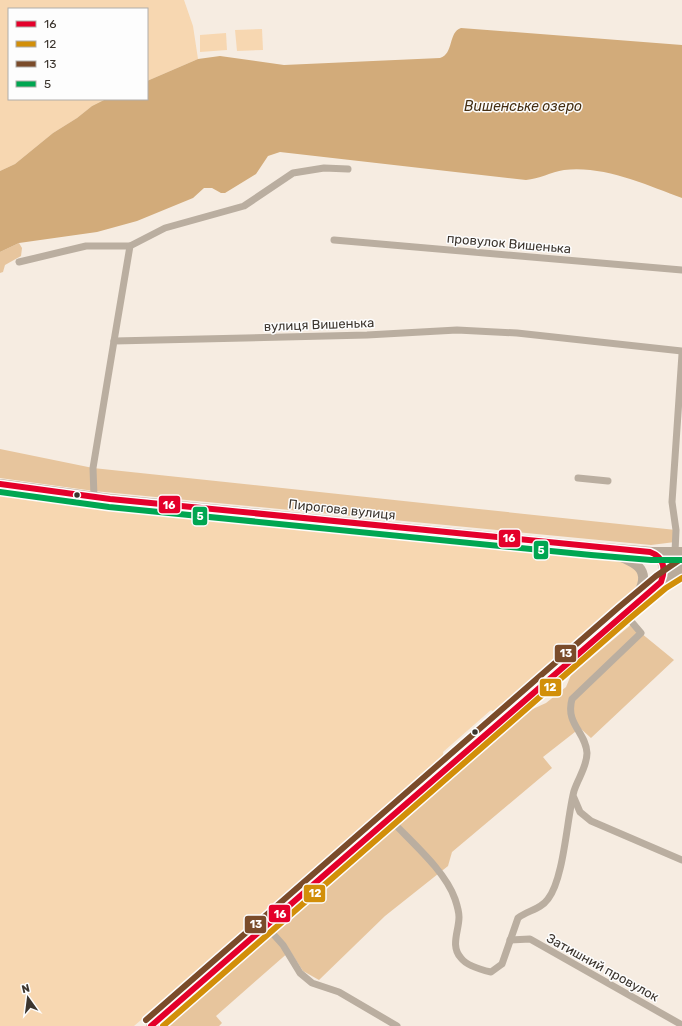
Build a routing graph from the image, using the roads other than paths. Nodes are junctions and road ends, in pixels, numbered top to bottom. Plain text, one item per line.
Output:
1 (348, 169) dead end
2 (334, 240) dead end
3 (130, 246) junction
4 (19, 262) dead end
5 (682, 270) edge
6 (114, 341) junction
7 (682, 351) edge
8 (682, 354) edge
9 (578, 478) dead end
10 (608, 481) dead end
11 (0, 484) edge
12 (94, 497) junction
13 (592, 547) junction
14 (652, 552) junction
15 (678, 552) edge
16 (682, 568) edge
17 (661, 582) junction
18 (624, 613) junction
19 (574, 798) junction
20 (389, 818) junction
21 (682, 860) edge
22 (266, 926) junction
23 (510, 940) junction
24 (682, 1025) edge
25 (153, 1026) edge
26 (396, 1026) edge

1 - 3 street
2 - 5 street, провулок Вишенька
3 - 4 street
3 - 6 street
6 - 7 street, вулиця Вишенька
6 - 12 street
8 - 15 street
9 - 10 street
11 - 12 main road, Пирогова вулиця
12 - 13 main road, Пирогова вулиця
13 - 14 main road, Пирогова вулиця
13 - 18 main road
14 - 15 main road, Пирогова вулиця
14 - 17 main road
16 - 17 main road
17 - 18 main road
18 - 19 street
18 - 20 main road
19 - 21 street
19 - 23 street
20 - 22 main road
20 - 23 street
22 - 25 main road
22 - 26 street
23 - 24 street, Затишний провулок

